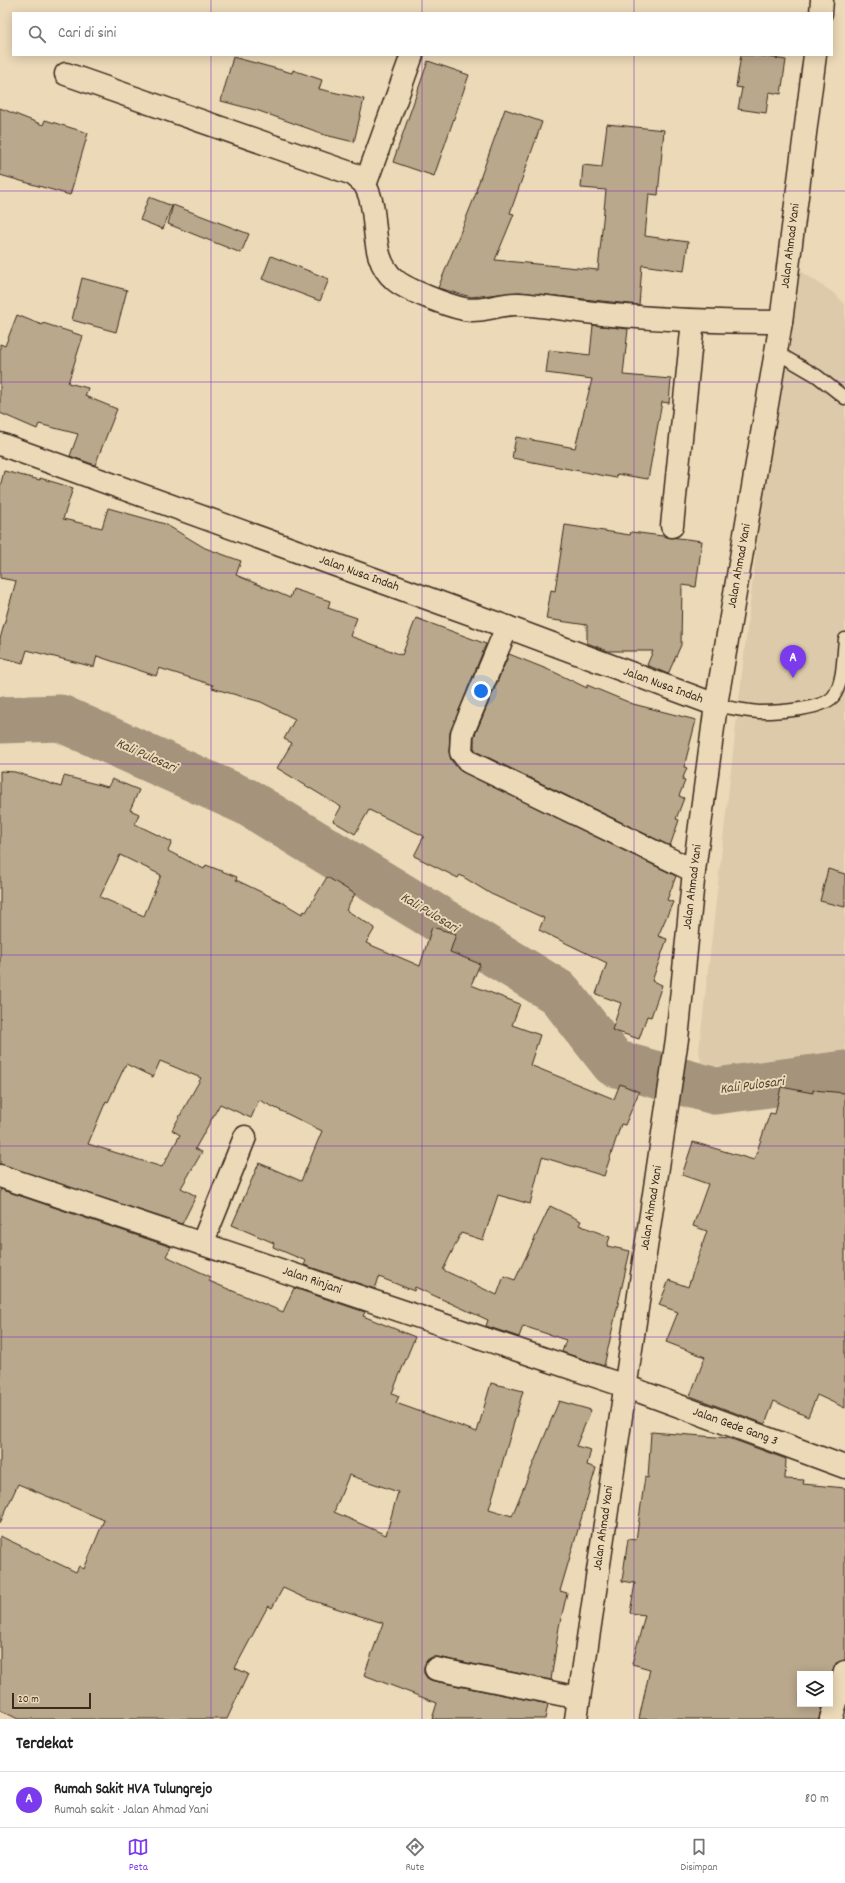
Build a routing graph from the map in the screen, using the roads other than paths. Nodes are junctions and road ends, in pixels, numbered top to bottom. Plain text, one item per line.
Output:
1 (822, 0) edge
2 (821, 12) edge
3 (412, 56) edge
4 (815, 56) edge
5 (66, 74) dead end
6 (366, 185) junction
7 (692, 321) junction
8 (781, 322) junction
9 (776, 352) junction
10 (845, 398) edge
11 (0, 444) edge
12 (672, 526) dead end
13 (507, 627) junction
14 (845, 639) edge
15 (716, 706) junction
16 (694, 871) junction
17 (246, 1137) dead end
18 (0, 1176) edge
19 (202, 1244) junction
20 (625, 1386) junction
21 (845, 1467) edge
22 (436, 1669) dead end
23 (845, 1672) edge
24 (579, 1698) junction
25 (576, 1719) edge
26 (831, 1719) edge

1 - 2 street
3 - 6 street
4 - 8 street, Jalan Ahmad Yani
5 - 6 street
6 - 7 street
7 - 8 street
7 - 12 street
8 - 9 street, Jalan Ahmad Yani
9 - 10 lane
9 - 15 street, Jalan Ahmad Yani
11 - 13 street, Jalan Nusa Indah
13 - 15 street, Jalan Nusa Indah
13 - 16 street
14 - 15 lane
15 - 16 street, Jalan Ahmad Yani
16 - 20 street, Jalan Ahmad Yani
17 - 19 street
18 - 19 street, Jalan Rinjani
19 - 20 street, Jalan Rinjani
20 - 21 street, Jalan Gede Gang 3
20 - 24 street, Jalan Ahmad Yani
22 - 24 street
23 - 26 street
24 - 25 street, Jalan Ahmad Yani

